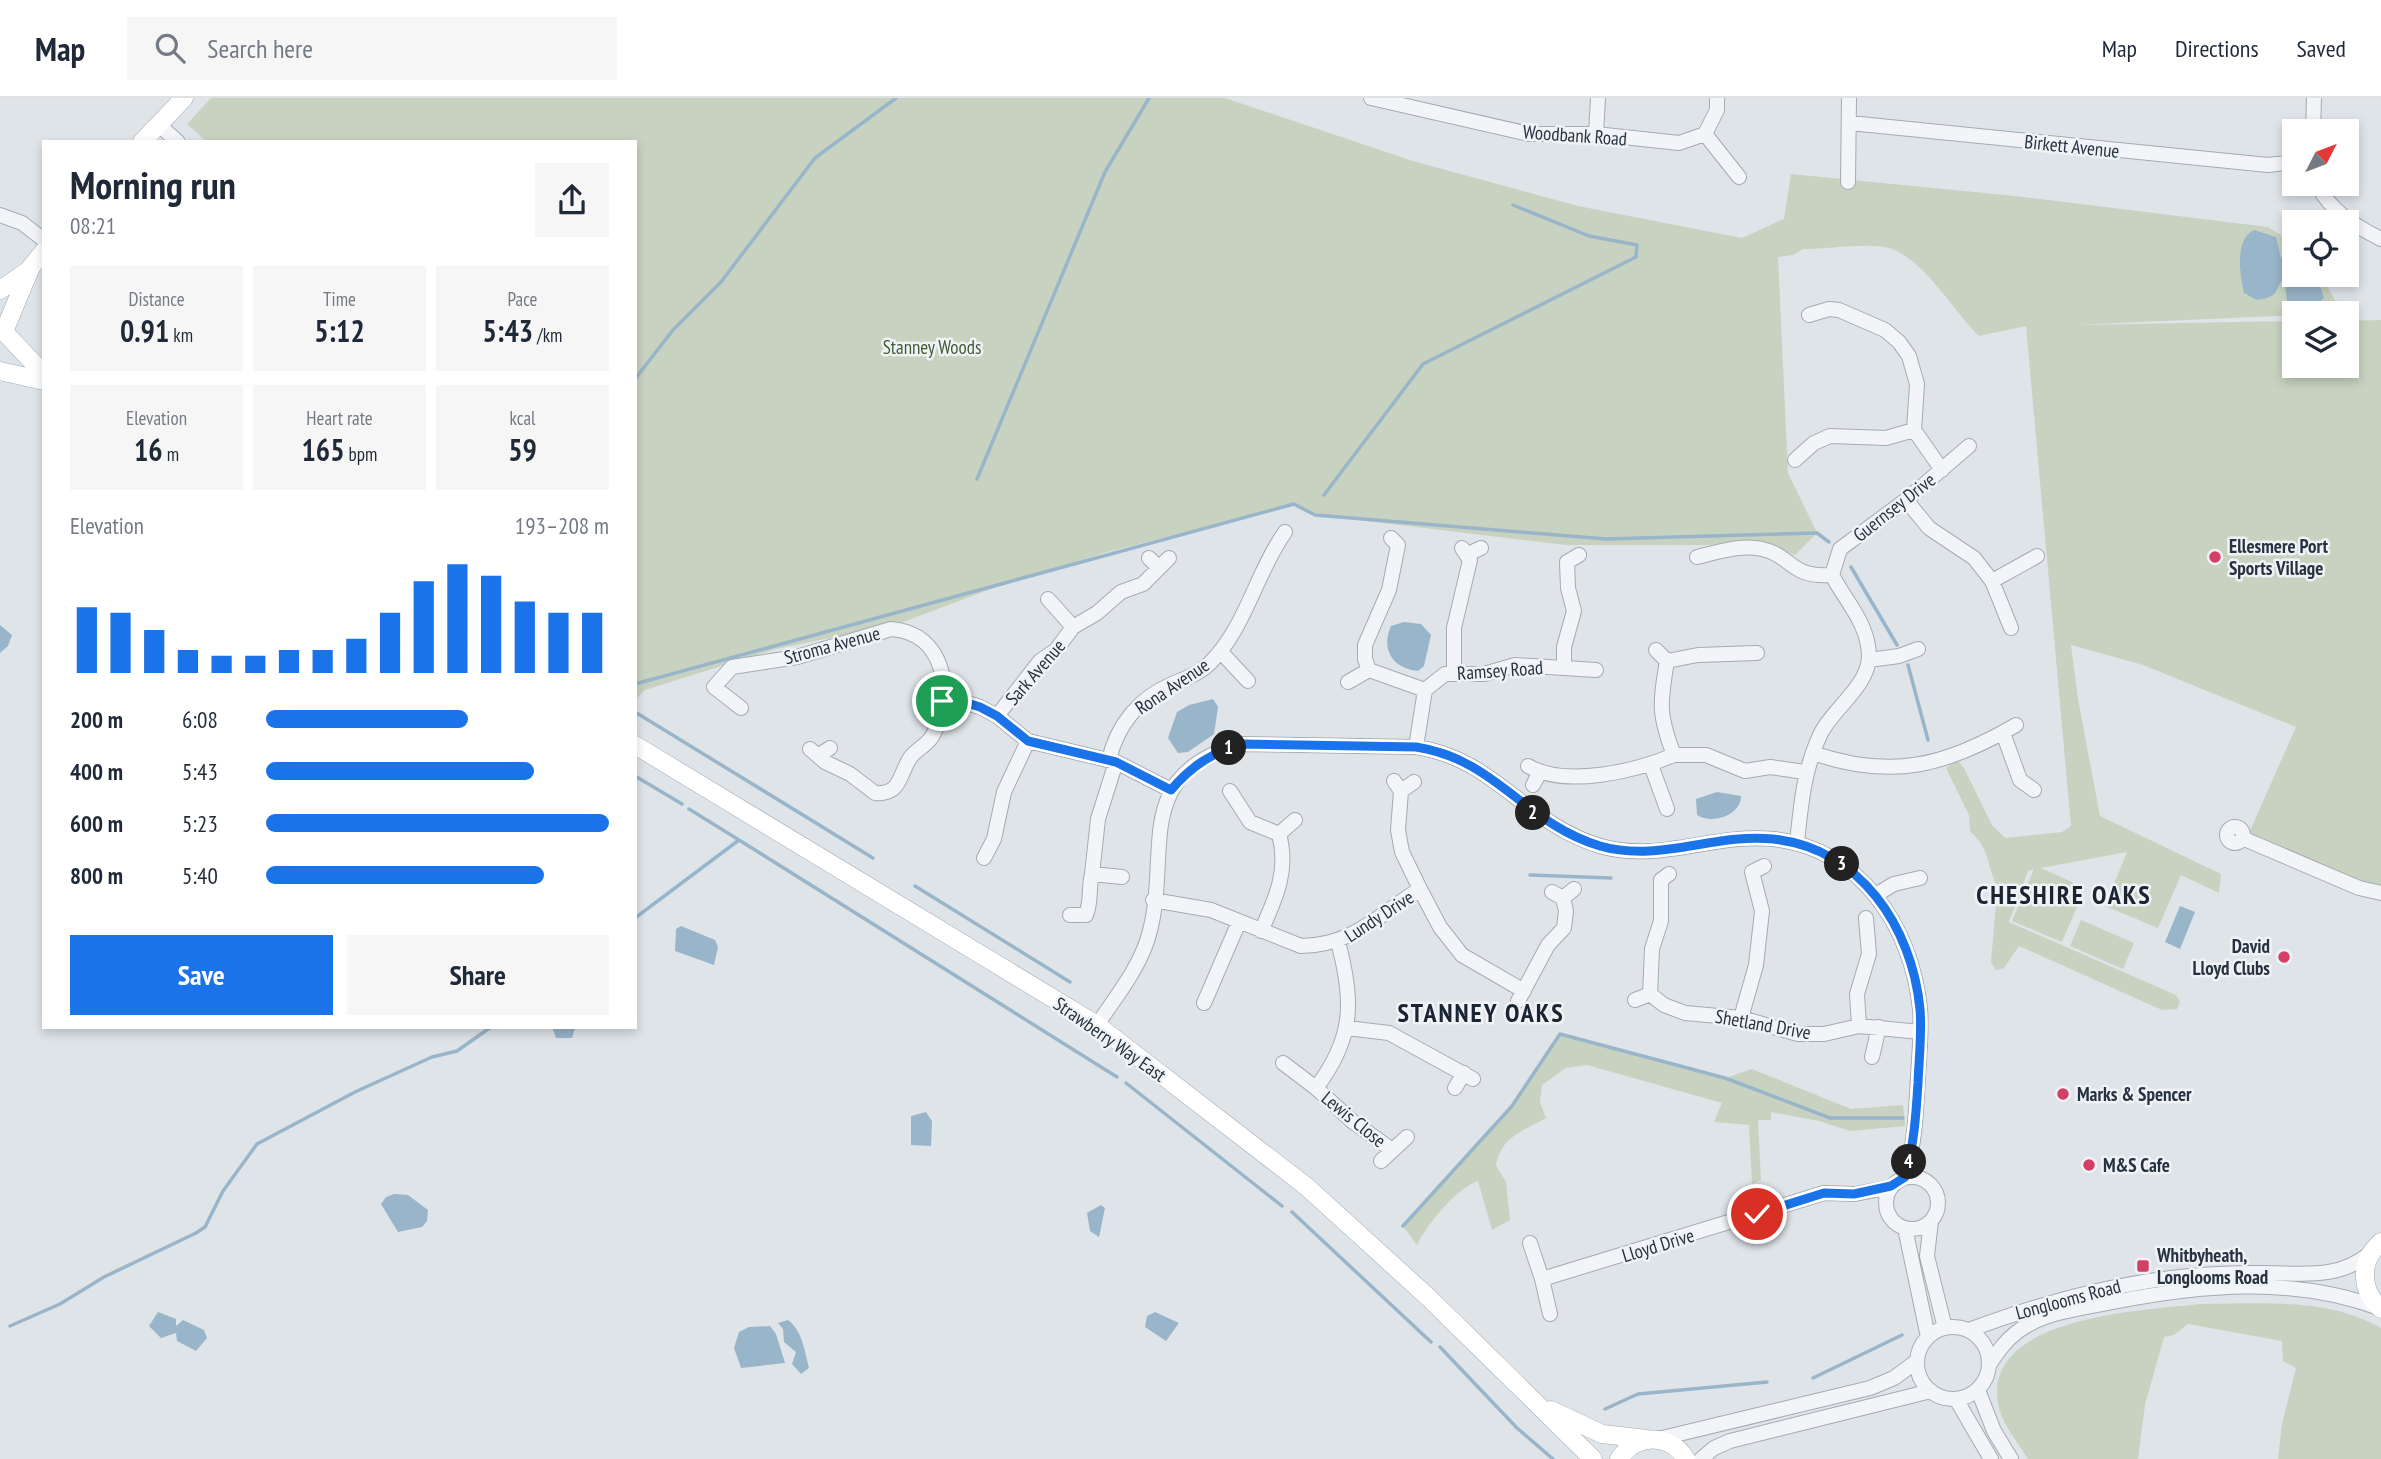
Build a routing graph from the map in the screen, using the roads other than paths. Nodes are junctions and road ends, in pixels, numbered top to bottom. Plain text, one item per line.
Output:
1 (184, 98) edge
2 (1371, 98) edge
3 (1598, 98) edge
4 (1717, 98) edge
5 (1849, 98) edge
6 (2314, 98) edge
7 (1410, 102) edge
8 (2313, 119) edge
9 (1850, 123) junction
10 (158, 124) junction
11 (1596, 134) junction
12 (1705, 134) junction
13 (144, 140) edge
14 (176, 140) edge
15 (2282, 163) edge
16 (1739, 177) dead end
17 (1848, 182) dead end
18 (2325, 196) edge
19 (0, 215) edge
20 (42, 238) edge
21 (2381, 239) edge
22 (42, 254) edge
23 (32, 267) junction
24 (0, 290) edge
25 (1809, 315) dead end
26 (4, 326) edge
27 (0, 355) edge
28 (0, 371) edge
29 (42, 372) edge
30 (42, 381) edge
31 (1914, 430) junction
32 (1969, 446) dead end
33 (1798, 452) dead end
34 (1942, 470) junction
35 (1906, 500) junction
36 (1285, 532) dead end
37 (1399, 542) dead end
38 (1470, 550) dead end
39 (2037, 556) dead end
40 (1697, 557) dead end
41 (1569, 558) dead end
42 (1159, 561) dead end
43 (1832, 575) junction
44 (1992, 581) junction
45 (1048, 599) dead end
46 (1073, 627) junction
47 (2011, 628) dead end
48 (1918, 649) dead end
49 (1656, 650) dead end
50 (1220, 651) junction
51 (1758, 653) dead end
52 (1869, 660) junction
53 (1667, 662) junction
54 (1564, 666) junction
55 (1369, 670) junction
56 (1596, 670) dead end
57 (1454, 673) junction
58 (1248, 681) dead end
59 (1348, 682) dead end
60 (1425, 690) junction
61 (942, 701) junction
62 (741, 708) dead end
63 (997, 716) junction
64 (1028, 741) junction
65 (637, 746) edge
66 (1416, 747) junction
67 (819, 751) dead end
68 (1813, 753) junction
69 (1674, 755) junction
70 (1113, 761) junction
71 (1651, 765) junction
72 (1805, 772) junction
73 (1534, 774) dead end
74 (1413, 782) dead end
75 (1171, 790) junction
76 (2026, 790) dead end
77 (1230, 791) dead end
78 (1667, 809) dead end
79 (1295, 820) dead end
80 (1279, 834) junction
81 (2242, 838) dead end
82 (1797, 843) junction
83 (984, 858) dead end
84 (1752, 869) dead end
85 (1092, 874) junction
86 (1122, 877) dead end
87 (1660, 877) dead end
88 (1920, 878) dead end
89 (2358, 888) junction
90 (1420, 889) junction
91 (2381, 892) edge
92 (1563, 893) dead end
93 (1877, 894) junction
94 (1153, 900) junction
95 (2381, 904) edge
96 (1070, 915) dead end
97 (1866, 918) dead end
98 (1239, 922) junction
99 (1261, 931) junction
100 (1338, 942) junction
101 (1650, 994) junction
102 (1635, 1000) dead end
103 (1203, 1002) dead end
104 (1741, 1018) junction
105 (1097, 1025) junction
106 (1859, 1026) junction
107 (1879, 1027) junction
108 (1347, 1028) junction
109 (1920, 1032) junction
110 (1872, 1057) dead end
111 (1283, 1063) dead end
112 (1316, 1088) junction
113 (1455, 1088) dead end
114 (1407, 1137) dead end
115 (1913, 1177) junction
116 (1891, 1186) junction
117 (1854, 1194) junction
118 (1886, 1203) junction
119 (1931, 1222) junction
120 (1905, 1228) junction
121 (1530, 1243) dead end
122 (2377, 1247) edge
123 (1542, 1279) junction
124 (2380, 1308) edge
125 (1550, 1314) dead end
126 (1945, 1328) junction
127 (1969, 1330) junction
128 (1928, 1337) junction
129 (1917, 1361) junction
130 (1989, 1365) junction
131 (1978, 1390) junction
132 (1931, 1391) junction
133 (1956, 1399) junction
134 (1535, 1401) junction
135 (1652, 1439) junction
136 (1593, 1459) edge
137 (1619, 1459) edge
138 (1686, 1459) edge
139 (1701, 1459) edge
140 (1991, 1459) edge
141 (2011, 1459) edge

1 - 10 main road
2 - 7 street, Woodbank Road
3 - 11 street
4 - 12 street
5 - 9 street
6 - 8 street
7 - 11 street, Woodbank Road
9 - 15 street, Birkett Avenue
9 - 17 street
10 - 13 main road
10 - 14 street
11 - 12 street, Woodbank Road
12 - 16 street
18 - 21 street
19 - 20 street
22 - 23 main road
23 - 24 main road
23 - 26 main road
25 - 31 street
26 - 27 main road
26 - 29 main road
28 - 30 main road
31 - 33 street
31 - 34 street
32 - 34 street, Guernsey Drive
34 - 35 street, Guernsey Drive
35 - 43 street, Guernsey Drive
35 - 44 street
36 - 50 street, Rona Avenue
37 - 55 street
38 - 57 street
39 - 44 street
40 - 43 street
41 - 54 street
42 - 46 street, Sark Avenue
43 - 52 street
44 - 47 street
45 - 46 street, Sark Avenue
46 - 63 street, Sark Avenue
48 - 52 street
49 - 53 street
50 - 58 street, Rona Avenue
50 - 70 street, Rona Avenue
51 - 53 street
52 - 68 street
53 - 69 street
54 - 56 street, Ramsey Road
54 - 57 street, Ramsey Road
55 - 59 street
55 - 60 street
57 - 60 street, Ramsey Road
60 - 66 street
61 - 62 street, Stroma Avenue
61 - 63 street
61 - 67 street
63 - 64 street
64 - 70 street
64 - 83 street
65 - 105 main road, Strawberry Way East
66 - 75 street
66 - 82 street
68 - 72 street
68 - 76 street
69 - 71 street
69 - 72 street
70 - 75 street
70 - 85 street, Rona Avenue
71 - 73 street
71 - 78 street
72 - 82 street
74 - 90 street
75 - 94 street
77 - 80 street
79 - 80 street
80 - 99 street
81 - 89 street
82 - 93 street
84 - 104 street
85 - 86 street
85 - 96 street, Rona Avenue
87 - 101 street
88 - 93 street
89 - 91 street
89 - 95 street
90 - 92 street, Lundy Drive
90 - 100 street, Lundy Drive
93 - 109 street
94 - 98 street, Lundy Drive
94 - 105 street
97 - 106 street
98 - 99 street, Lundy Drive
98 - 103 street
99 - 100 street, Lundy Drive
100 - 108 street
101 - 102 street
101 - 104 street, Shetland Drive
104 - 106 street, Shetland Drive
105 - 134 main road, Strawberry Way East
106 - 107 street, Shetland Drive
107 - 109 street, Shetland Drive
107 - 110 street
108 - 112 street
108 - 113 street
109 - 115 street
111 - 112 street, Lewis Close
112 - 114 street, Lewis Close
115 - 116 street
115 - 119 street
116 - 117 street, Lloyd Drive
116 - 118 street
117 - 118 street, Lloyd Drive
117 - 123 street, Lloyd Drive
118 - 120 street
119 - 120 street
119 - 126 street
120 - 128 street
121 - 123 street
122 - 124 main road
122 - 127 street, Longlooms Road
123 - 125 street
124 - 130 street, Longlooms Road
126 - 127 street
126 - 128 street
127 - 130 street
128 - 129 street
129 - 132 street
129 - 135 street
130 - 131 street
131 - 133 street
131 - 141 street
132 - 133 street
132 - 139 street
133 - 140 street
134 - 135 main road, Strawberry Way East
134 - 136 main road, Strawberry Way East
135 - 137 main road
135 - 138 main road

